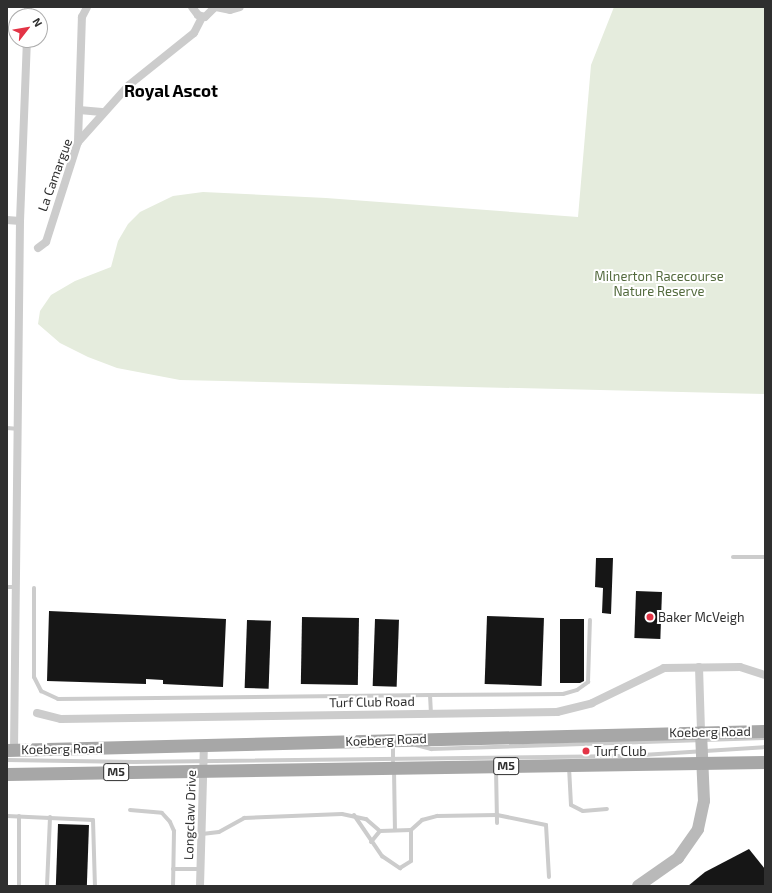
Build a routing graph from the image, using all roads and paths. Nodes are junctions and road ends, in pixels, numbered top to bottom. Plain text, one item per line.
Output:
1 (87, 7) edge
2 (192, 7) edge
3 (216, 7) edge
4 (240, 7) edge
5 (202, 17) junction
6 (27, 48) edge
7 (79, 110) junction
8 (102, 112) junction
9 (78, 142) junction
10 (7, 220) edge
11 (20, 221) junction
12 (38, 248) dead end
13 (7, 428) edge
14 (20, 430) junction
15 (733, 557) dead end
16 (765, 557) edge
17 (7, 587) edge
18 (17, 587) junction
19 (34, 588) dead end
20 (590, 620) dead end
21 (699, 668) junction
22 (765, 675) edge
23 (430, 695) junction
24 (431, 713) junction
25 (37, 714) dead end
26 (765, 731) edge
27 (765, 738) edge
28 (393, 740) junction
29 (204, 745) junction
30 (702, 746) junction
31 (765, 747) edge
32 (9, 753) edge
33 (765, 762) edge
34 (393, 763) junction
35 (569, 765) junction
36 (204, 766) junction
37 (496, 767) junction
38 (7, 774) edge
39 (607, 809) dead end
40 (130, 810) dead end
41 (354, 815) junction
42 (497, 815) junction
43 (7, 816) edge
44 (19, 816) junction
45 (50, 817) junction
46 (497, 823) dead end
47 (395, 830) junction
48 (411, 830) junction
49 (380, 831) junction
50 (202, 834) junction
51 (371, 842) junction
52 (173, 869) junction
53 (201, 869) junction
54 (549, 877) dead end
55 (19, 886) edge
56 (47, 886) edge
57 (95, 886) edge
58 (173, 886) edge
59 (200, 886) edge
60 (638, 886) edge

1 - 7 street
2 - 5 street
3 - 4 street
3 - 5 street, La Camargue
5 - 8 street, La Camargue
6 - 11 street
7 - 8 street
7 - 9 street
8 - 9 street, La Camargue
9 - 12 street, La Camargue
10 - 11 street
11 - 14 street
13 - 14 lane
14 - 18 street
15 - 16 lane
17 - 18 lane
18 - 32 street
19 - 23 lane
20 - 23 lane
21 - 22 street, Turf Club Road
21 - 24 street, Turf Club Road
21 - 30 street
23 - 24 lane
24 - 25 street, Turf Club Road
26 - 30 main road, Koeberg Road / M5
27 - 30 lane
28 - 29 main road, Koeberg Road / M5
28 - 30 main road, Koeberg Road / M5
28 - 34 lane
29 - 32 main road, Koeberg Road / M5
29 - 36 street, Longclaw Drive
30 - 31 lane
30 - 33 main road, Koeberg Road / M5
30 - 34 lane
30 - 35 main road, Koeberg Road / M5
30 - 60 main road
32 - 36 lane
34 - 36 main road, Koeberg Road / M5
34 - 37 main road, Koeberg Road / M5
34 - 47 lane
35 - 37 main road, Koeberg Road / M5
35 - 39 lane
36 - 38 main road, Koeberg Road / M5
36 - 50 street, Longclaw Drive
37 - 42 lane
40 - 52 lane
41 - 49 lane
41 - 50 lane
41 - 51 lane
42 - 46 lane
42 - 48 lane
42 - 54 lane
43 - 44 lane
44 - 45 lane
44 - 55 lane
45 - 56 lane
45 - 57 lane
47 - 48 lane
47 - 49 lane
48 - 51 lane
49 - 51 lane
50 - 53 street, Longclaw Drive
52 - 53 lane
52 - 58 lane
53 - 59 street, Longclaw Drive

